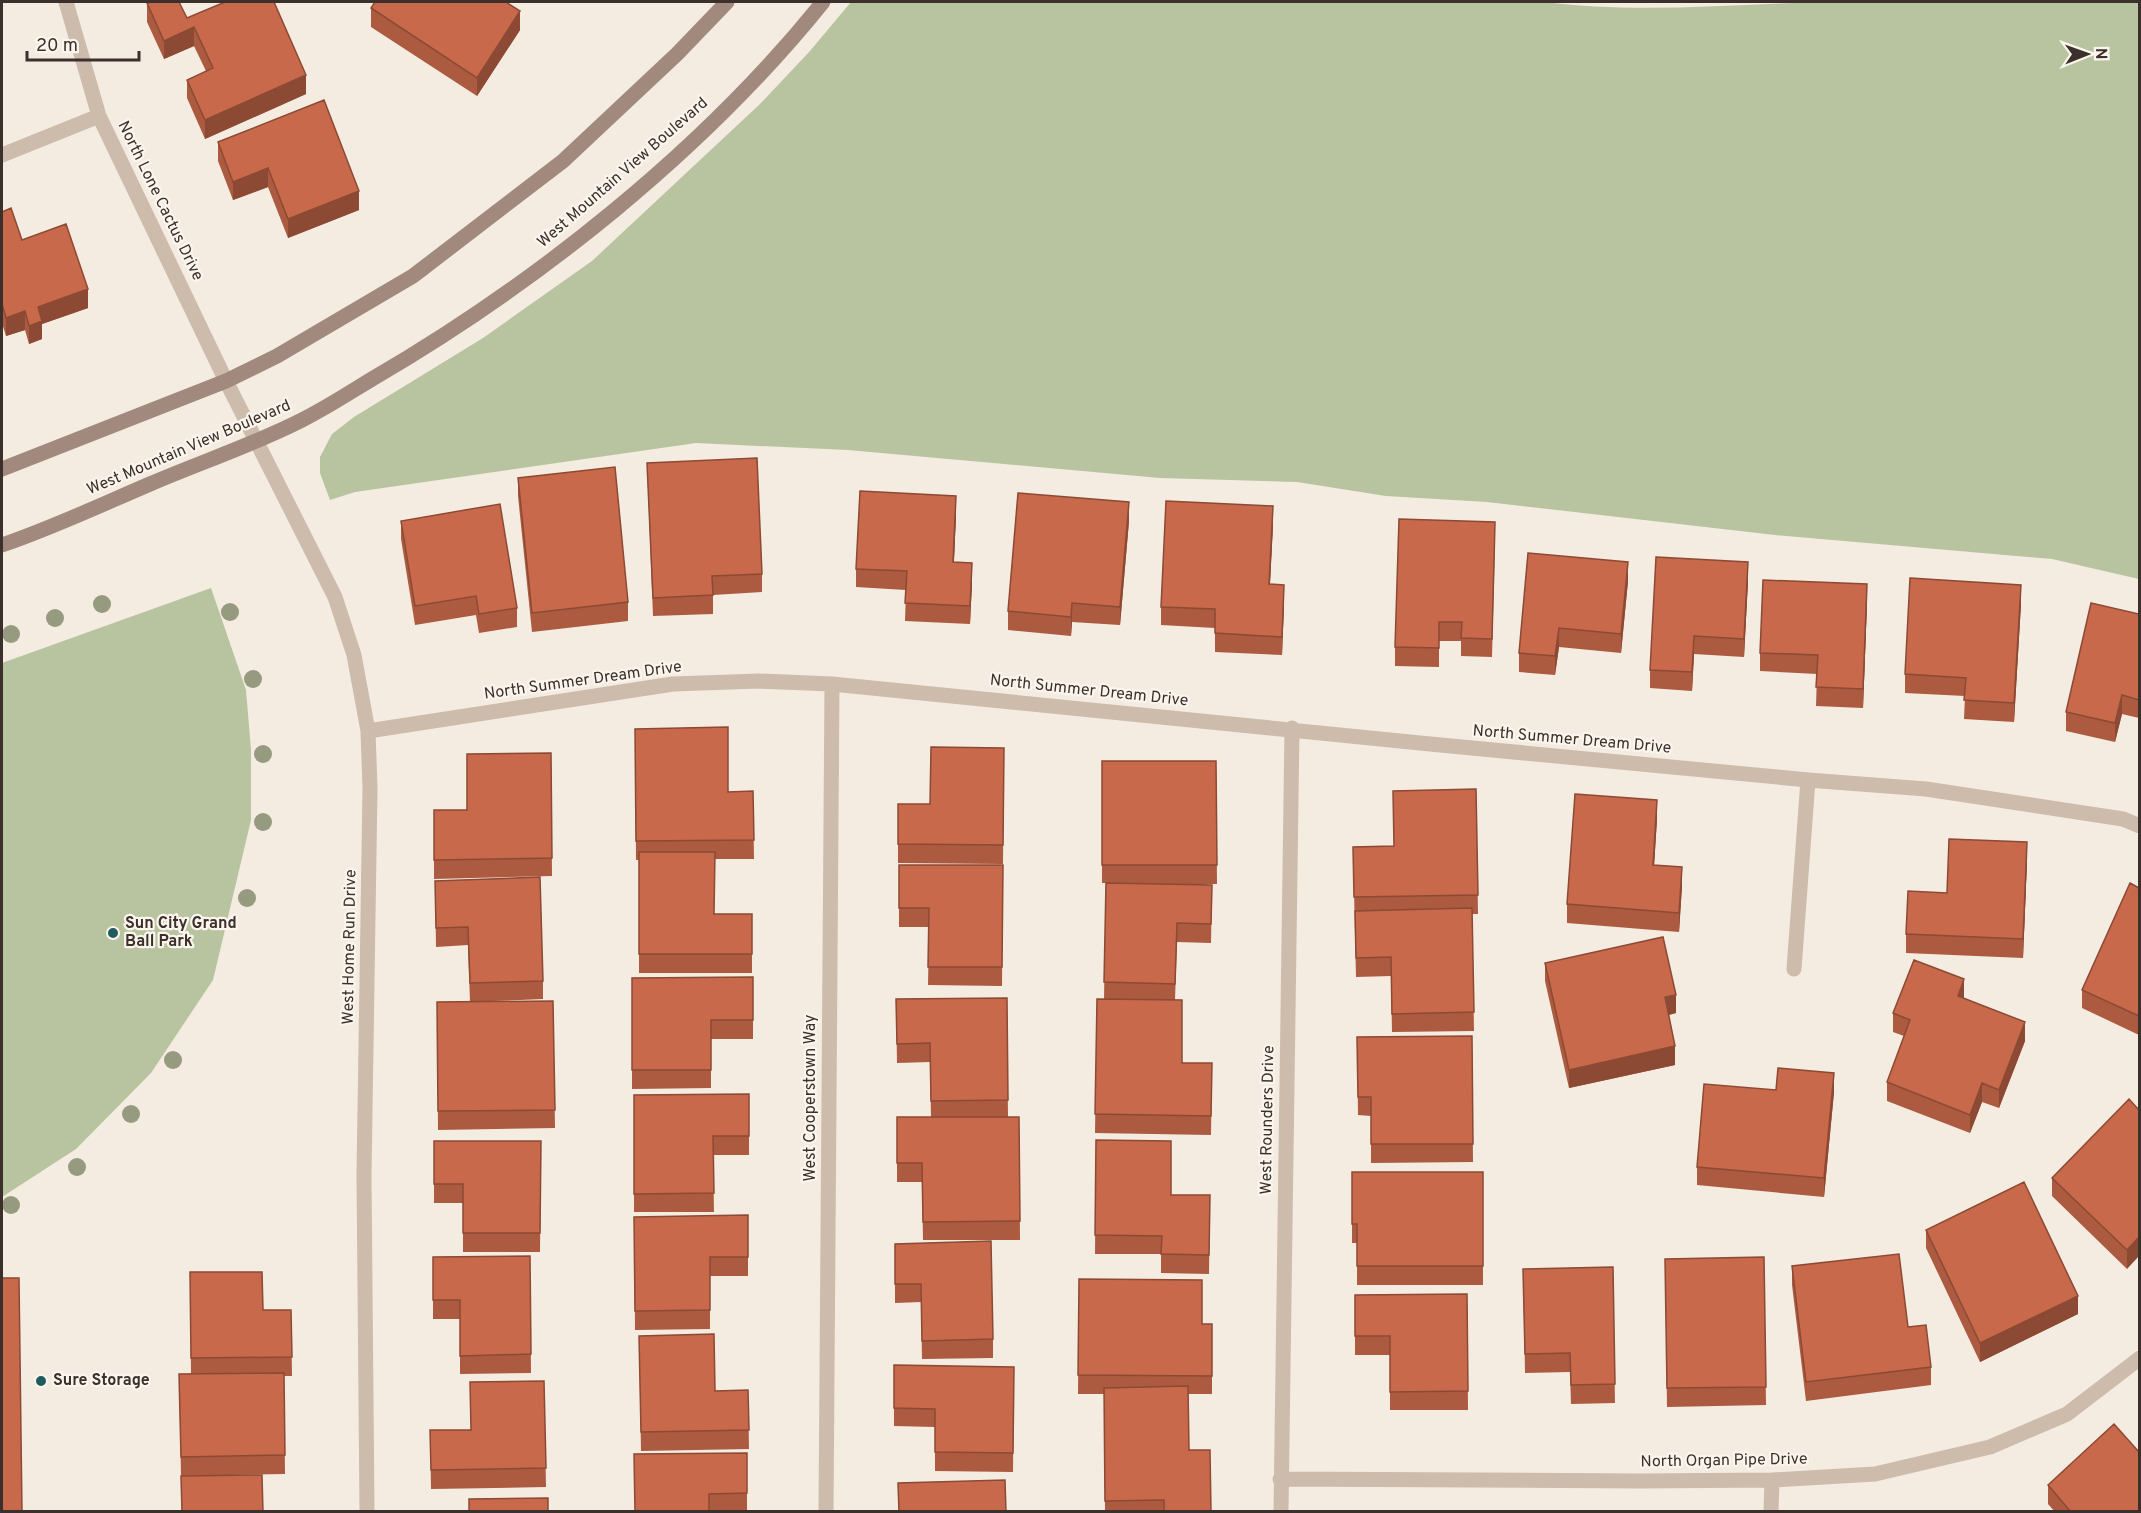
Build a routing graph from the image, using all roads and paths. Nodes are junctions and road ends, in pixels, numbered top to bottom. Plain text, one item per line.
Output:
1 (66, 2) edge
2 (727, 2) edge
3 (823, 2) edge
4 (99, 117) junction
5 (2, 155) edge
6 (226, 381) junction
7 (241, 409) joint
8 (258, 441) junction
9 (2, 469) edge
10 (2, 545) edge
11 (832, 684) junction
12 (1292, 728) junction
13 (368, 731) junction
14 (1808, 780) junction
15 (2139, 826) edge
16 (1794, 969) dead end
17 (2139, 1358) edge
18 (1280, 1479) junction
19 (1772, 1480) junction
20 (367, 1512) edge
21 (826, 1512) edge
22 (1281, 1512) edge
23 (1772, 1512) edge

1 - 4 street, North Lone Cactus Drive
2 - 6 street
3 - 8 street, West Mountain View Boulevard
4 - 5 street
4 - 6 street, North Lone Cactus Drive
6 - 7 street, North Lone Cactus Drive
6 - 9 street
7 - 8 street, West Home Run Drive
8 - 10 street, West Mountain View Boulevard
8 - 13 street, West Home Run Drive
11 - 12 street, North Summer Dream Drive
11 - 13 street, North Summer Dream Drive
11 - 21 street, West Cooperstown Way
12 - 14 street, North Summer Dream Drive
12 - 18 street, West Rounders Drive
13 - 20 street, West Home Run Drive
14 - 15 street, North Summer Dream Drive
14 - 16 street
17 - 19 street, North Organ Pipe Drive
18 - 19 street, North Organ Pipe Drive
18 - 22 street, West Rounders Drive
19 - 23 street

